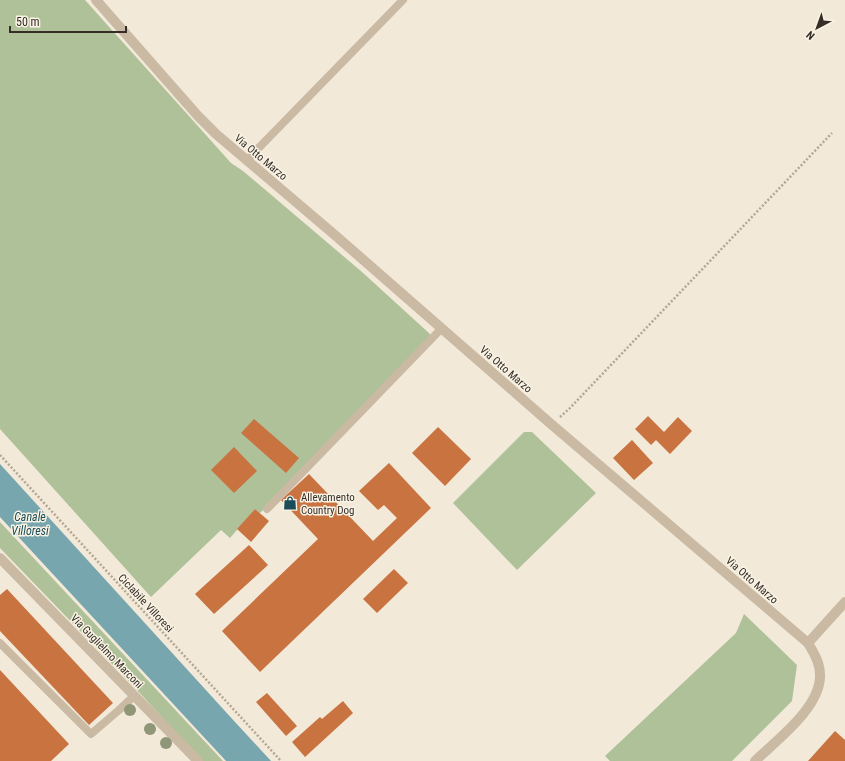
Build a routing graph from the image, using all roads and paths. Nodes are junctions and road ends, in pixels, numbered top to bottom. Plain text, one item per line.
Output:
1 (96, 0) edge
2 (403, 0) edge
3 (832, 133) dead end
4 (247, 160) junction
5 (441, 329) junction
6 (551, 424) junction
7 (0, 455) edge
8 (267, 509) dead end
9 (0, 558) edge
10 (845, 602) edge
11 (808, 643) junction
12 (0, 644) edge
13 (134, 696) junction
14 (198, 761) edge
15 (280, 761) edge
16 (754, 761) edge

1 - 4 street, Via Otto Marzo
2 - 4 lane
3 - 6 path
4 - 5 street, Via Otto Marzo
5 - 6 street, Via Otto Marzo
5 - 8 lane
6 - 11 street, Via Otto Marzo
7 - 15 path, Ciclabile Villoresi
9 - 13 street, Via Guglielmo Marconi
10 - 11 street
11 - 16 street, Via Otto Marzo
12 - 13 lane
13 - 14 street, Via Guglielmo Marconi

